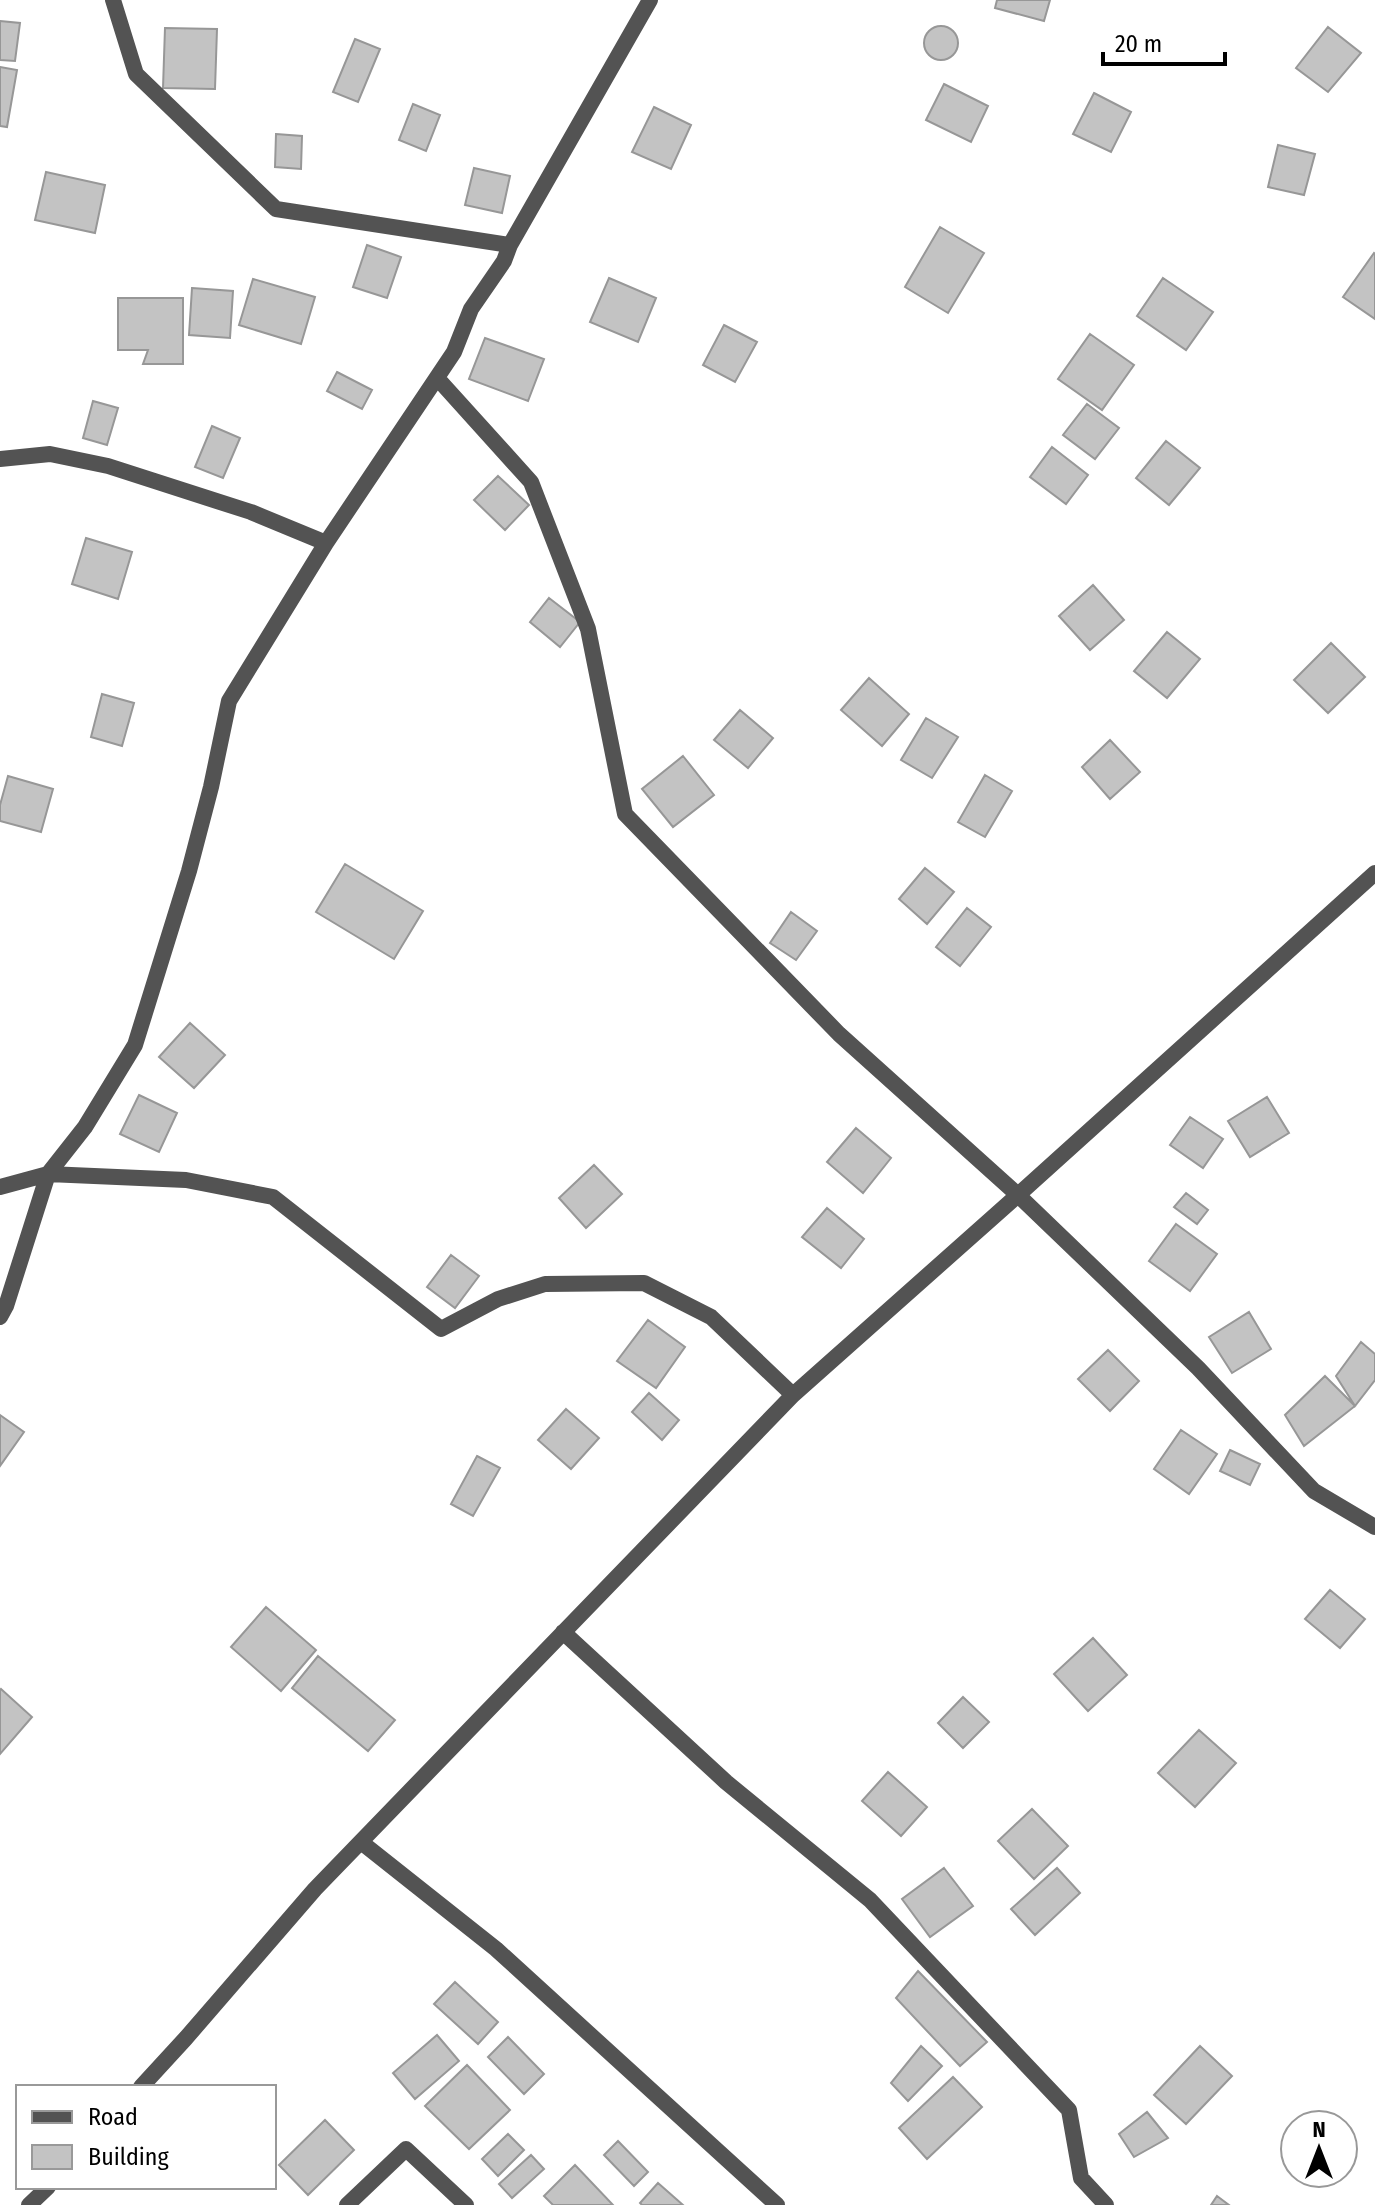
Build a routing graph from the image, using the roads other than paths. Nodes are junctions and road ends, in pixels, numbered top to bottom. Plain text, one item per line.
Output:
1 (113, 0) edge
2 (650, 0) edge
3 (510, 245) junction
4 (438, 379) junction
5 (0, 459) edge
6 (326, 543) junction
7 (1375, 873) edge
8 (48, 1174) junction
9 (0, 1187) edge
10 (1018, 1195) junction
11 (0, 1317) edge
12 (793, 1395) junction
13 (1375, 1527) edge
14 (563, 1632) junction
15 (361, 1842) junction
16 (143, 2085) edge
17 (46, 2189) edge
18 (29, 2205) edge
19 (347, 2205) edge
20 (466, 2205) edge
21 (777, 2205) edge
22 (1106, 2205) edge

1 - 3 street
2 - 3 street
3 - 4 street
4 - 6 street
4 - 10 street
5 - 6 street
6 - 8 street
7 - 10 street
8 - 9 street
8 - 11 street
8 - 12 street
10 - 12 street
10 - 13 street
12 - 14 street
14 - 15 street
14 - 22 street
15 - 16 street
15 - 21 street
17 - 18 street
19 - 20 street

